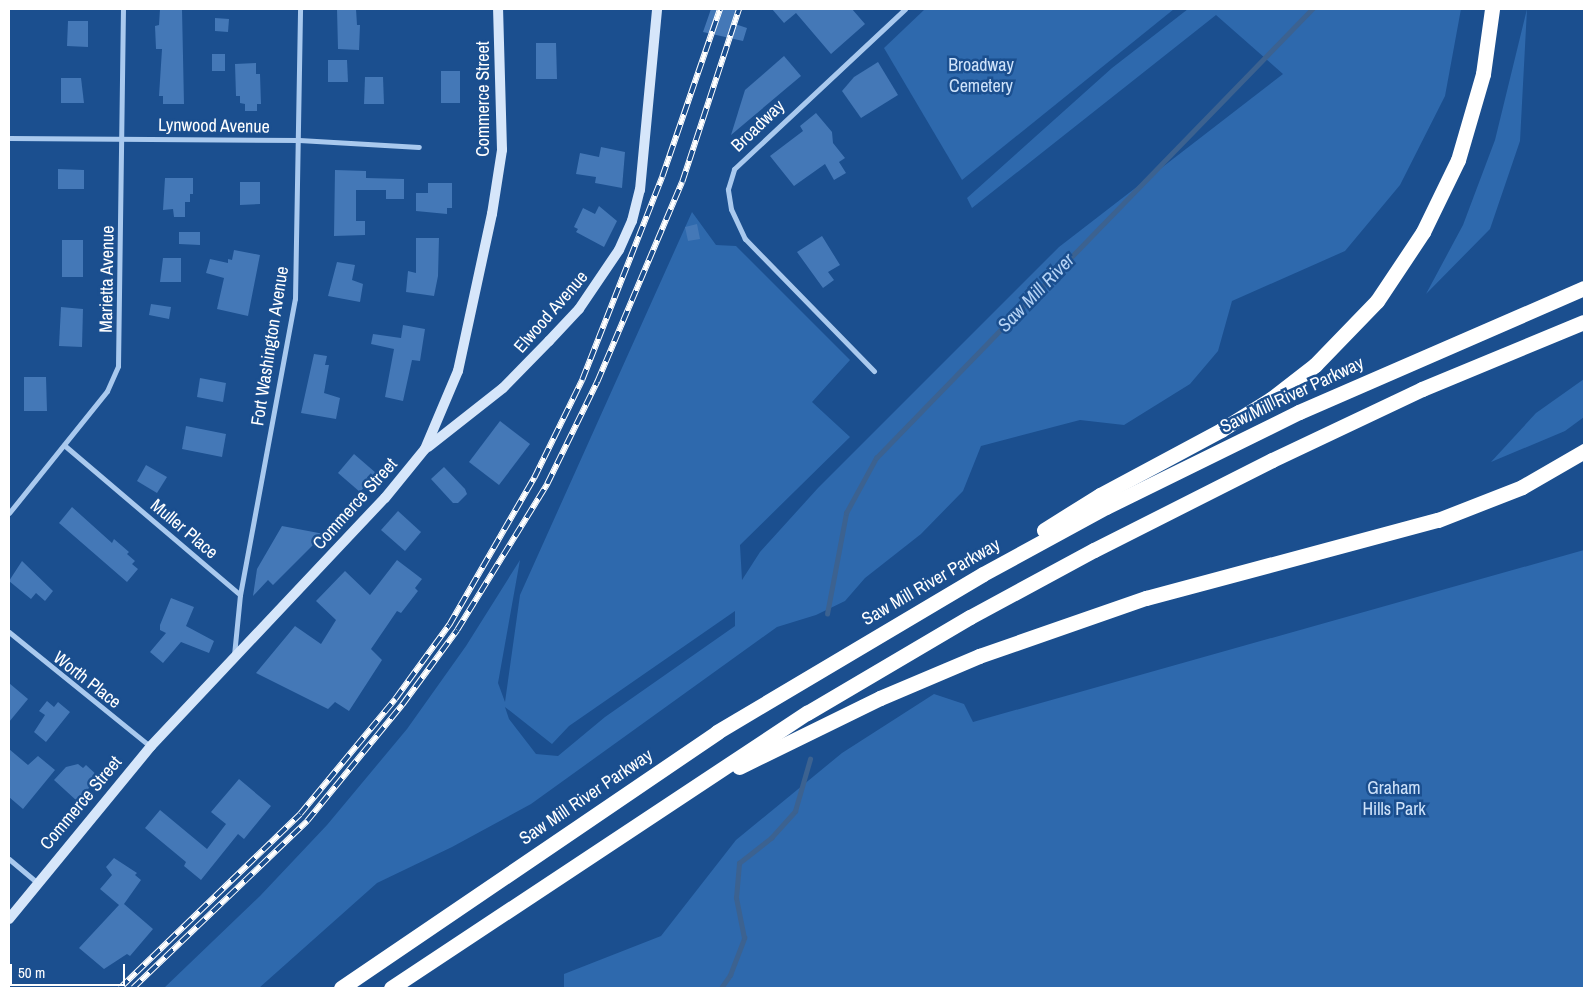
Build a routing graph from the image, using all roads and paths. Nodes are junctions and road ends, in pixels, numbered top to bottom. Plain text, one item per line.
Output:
1 (123, 9) edge
2 (300, 9) edge
3 (498, 9) edge
4 (657, 9) edge
5 (905, 9) edge
6 (1492, 9) edge
7 (9, 138) edge
8 (122, 138) junction
9 (299, 140) junction
10 (419, 147) dead end
11 (1584, 288) edge
12 (1584, 322) edge
13 (874, 371) dead end
14 (64, 445) junction
15 (426, 449) junction
16 (1584, 451) edge
17 (9, 513) edge
18 (240, 595) junction
19 (885, 630) junction
20 (9, 632) edge
21 (234, 655) junction
22 (151, 746) junction
23 (702, 783) junction
24 (9, 860) edge
25 (36, 882) junction
26 (9, 918) edge
27 (341, 988) edge
28 (391, 988) edge

1 - 8 street, Marietta Avenue
2 - 9 street, Fort Washington Avenue
3 - 15 main road, Commerce Street
4 - 15 main road, Elwood Avenue
5 - 13 street, Broadway
6 - 19 highway
7 - 8 street, Lynwood Avenue
8 - 9 street, Lynwood Avenue
8 - 14 street, Marietta Avenue
9 - 10 street, Lynwood Avenue
9 - 18 street, Fort Washington Avenue
11 - 19 highway, Saw Mill River Parkway
12 - 23 highway
14 - 17 street, Marietta Avenue
14 - 18 street, Muller Place
15 - 21 main road, Commerce Street
16 - 23 highway
18 - 21 street
19 - 27 highway, Saw Mill River Parkway
20 - 22 street, Worth Place
21 - 22 main road, Commerce Street
22 - 25 main road, Commerce Street
23 - 28 highway
24 - 25 street
25 - 26 main road, Commerce Street

